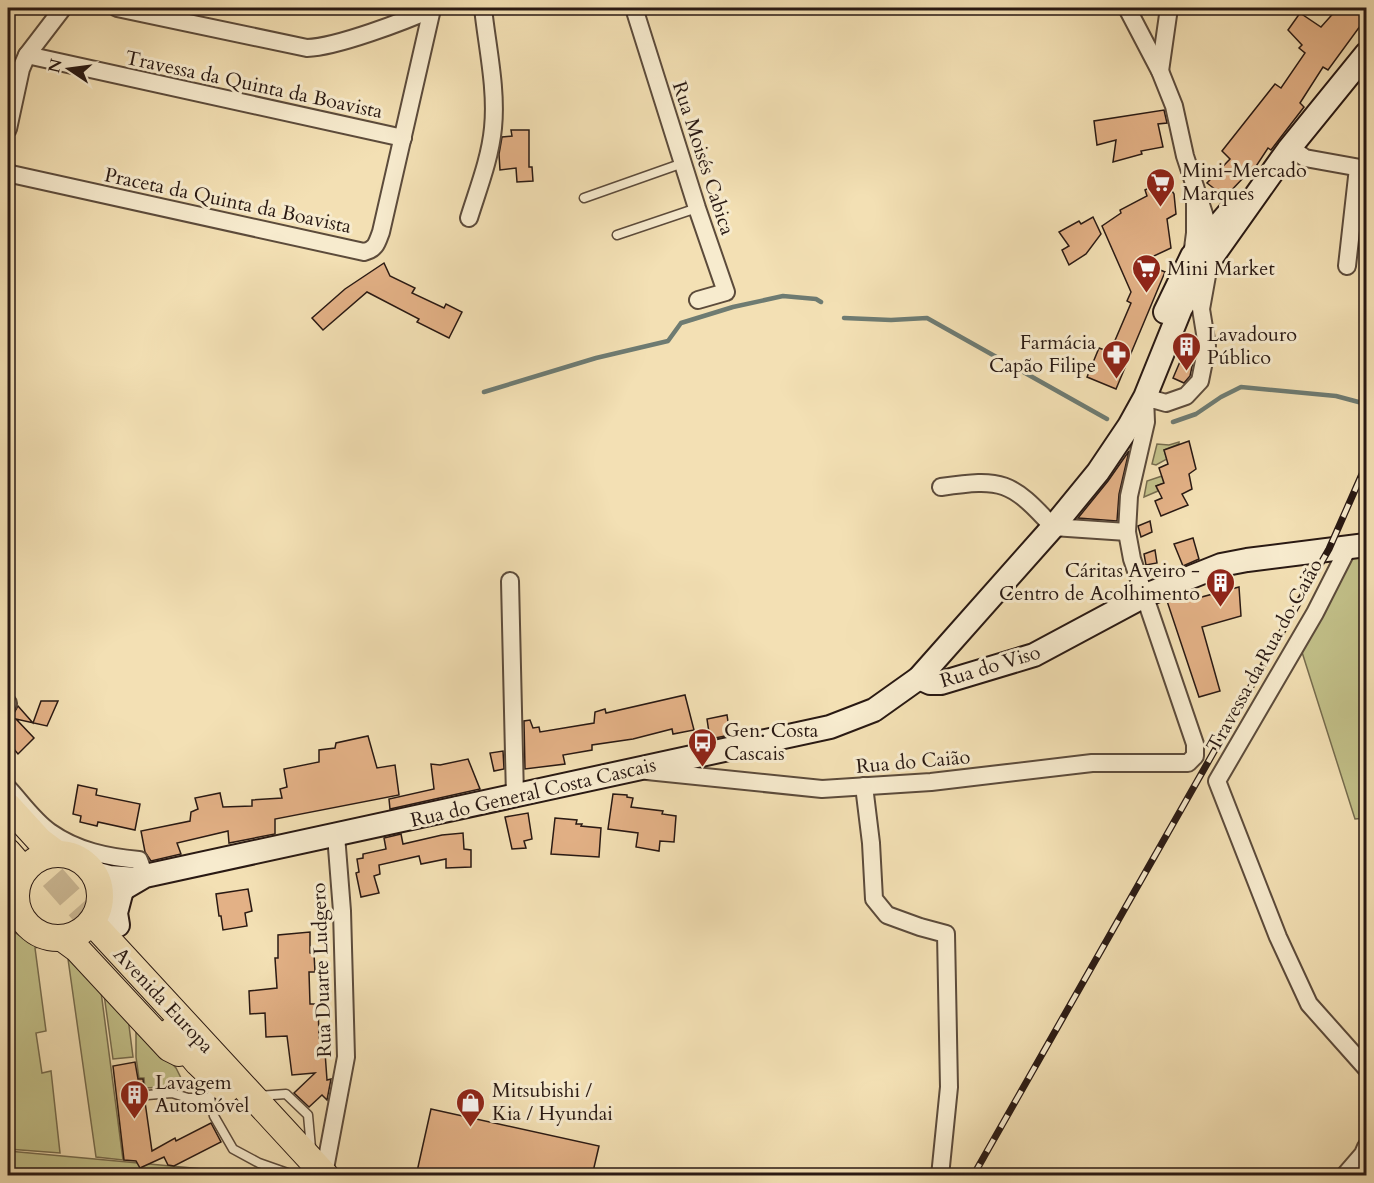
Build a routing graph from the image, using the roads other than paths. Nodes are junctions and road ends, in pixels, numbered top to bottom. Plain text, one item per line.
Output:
1 (63, 8) edge
2 (117, 8) edge
3 (433, 8) edge
4 (483, 8) edge
5 (634, 8) edge
6 (1127, 8) edge
7 (1168, 13) edge
8 (1136, 24) junction
9 (1366, 54) edge
10 (27, 55) junction
11 (1160, 71) junction
12 (8, 129) edge
13 (403, 138) junction
14 (1289, 148) junction
15 (683, 163) junction
16 (1362, 169) edge
17 (8, 171) edge
18 (584, 198) dead end
19 (697, 208) junction
20 (469, 218) dead end
21 (1214, 220) junction
22 (618, 235) dead end
23 (1201, 258) junction
24 (1347, 266) dead end
25 (698, 300) dead end
26 (1181, 308) junction
27 (1145, 397) junction
28 (1098, 472) junction
29 (941, 487) dead end
30 (1053, 527) junction
31 (1127, 532) junction
32 (1357, 546) edge
33 (510, 581) dead end
34 (1146, 595) junction
35 (919, 678) junction
36 (631, 769) junction
37 (864, 786) junction
38 (8, 788) edge
39 (515, 796) junction
40 (8, 807) edge
41 (8, 826) edge
42 (336, 835) junction
43 (56, 853) junction
44 (14, 871) edge
45 (94, 873) junction
46 (135, 882) junction
47 (14, 916) edge
48 (100, 922) junction
49 (62, 938) junction
50 (202, 1054) junction
51 (1366, 1068) edge
52 (214, 1090) junction
53 (135, 1095) dead end
54 (1366, 1147) edge
55 (313, 1172) edge
56 (940, 1176) edge
57 (1344, 1176) edge

1 - 10 street
2 - 3 street, Praceta da Quinta da Boavista
3 - 13 street, Praceta da Quinta da Boavista
4 - 20 street
5 - 15 street, Rua Moisés Cabica
6 - 8 street
7 - 8 street
7 - 11 street
8 - 11 street
9 - 14 main road
10 - 12 street
10 - 13 street, Travessa da Quinta da Boavista
11 - 21 street
13 - 17 street, Praceta da Quinta da Boavista
14 - 16 street
14 - 21 main road
15 - 18 lane
15 - 19 street, Rua Moisés Cabica
16 - 24 street
19 - 22 lane
19 - 25 street, Rua Moisés Cabica
21 - 23 main road
21 - 26 street
23 - 26 main road
23 - 27 street
23 - 28 main road
26 - 27 main road
27 - 28 main road
27 - 31 street
28 - 30 main road, Rua do General Costa Cascais
29 - 30 street
30 - 31 street
30 - 35 main road, Rua do General Costa Cascais
31 - 34 street
32 - 34 main road, Rua do Viso
32 - 51 street, Travessa da Rua do Caião
33 - 39 street
34 - 35 main road, Rua do Viso
34 - 37 street, Rua do Caião
35 - 36 main road, Rua do General Costa Cascais
36 - 37 street, Rua do Caião
36 - 39 main road, Rua do General Costa Cascais
37 - 56 street
38 - 46 street
39 - 42 main road, Rua do General Costa Cascais
40 - 43 main road
41 - 44 main road
42 - 46 main road, Rua do General Costa Cascais
42 - 55 street, Rua Duarte Ludgero
43 - 44 main road
43 - 45 main road
44 - 47 main road
45 - 46 main road, Rua do General Costa Cascais
45 - 48 main road
46 - 48 main road
47 - 49 main road
48 - 49 main road
48 - 50 main road, Avenida Europa
49 - 50 main road
50 - 52 main road, Avenida Europa
50 - 55 main road, Avenida Europa
52 - 53 lane
52 - 55 main road, Avenida Europa
52 - 55 lane
54 - 57 street

